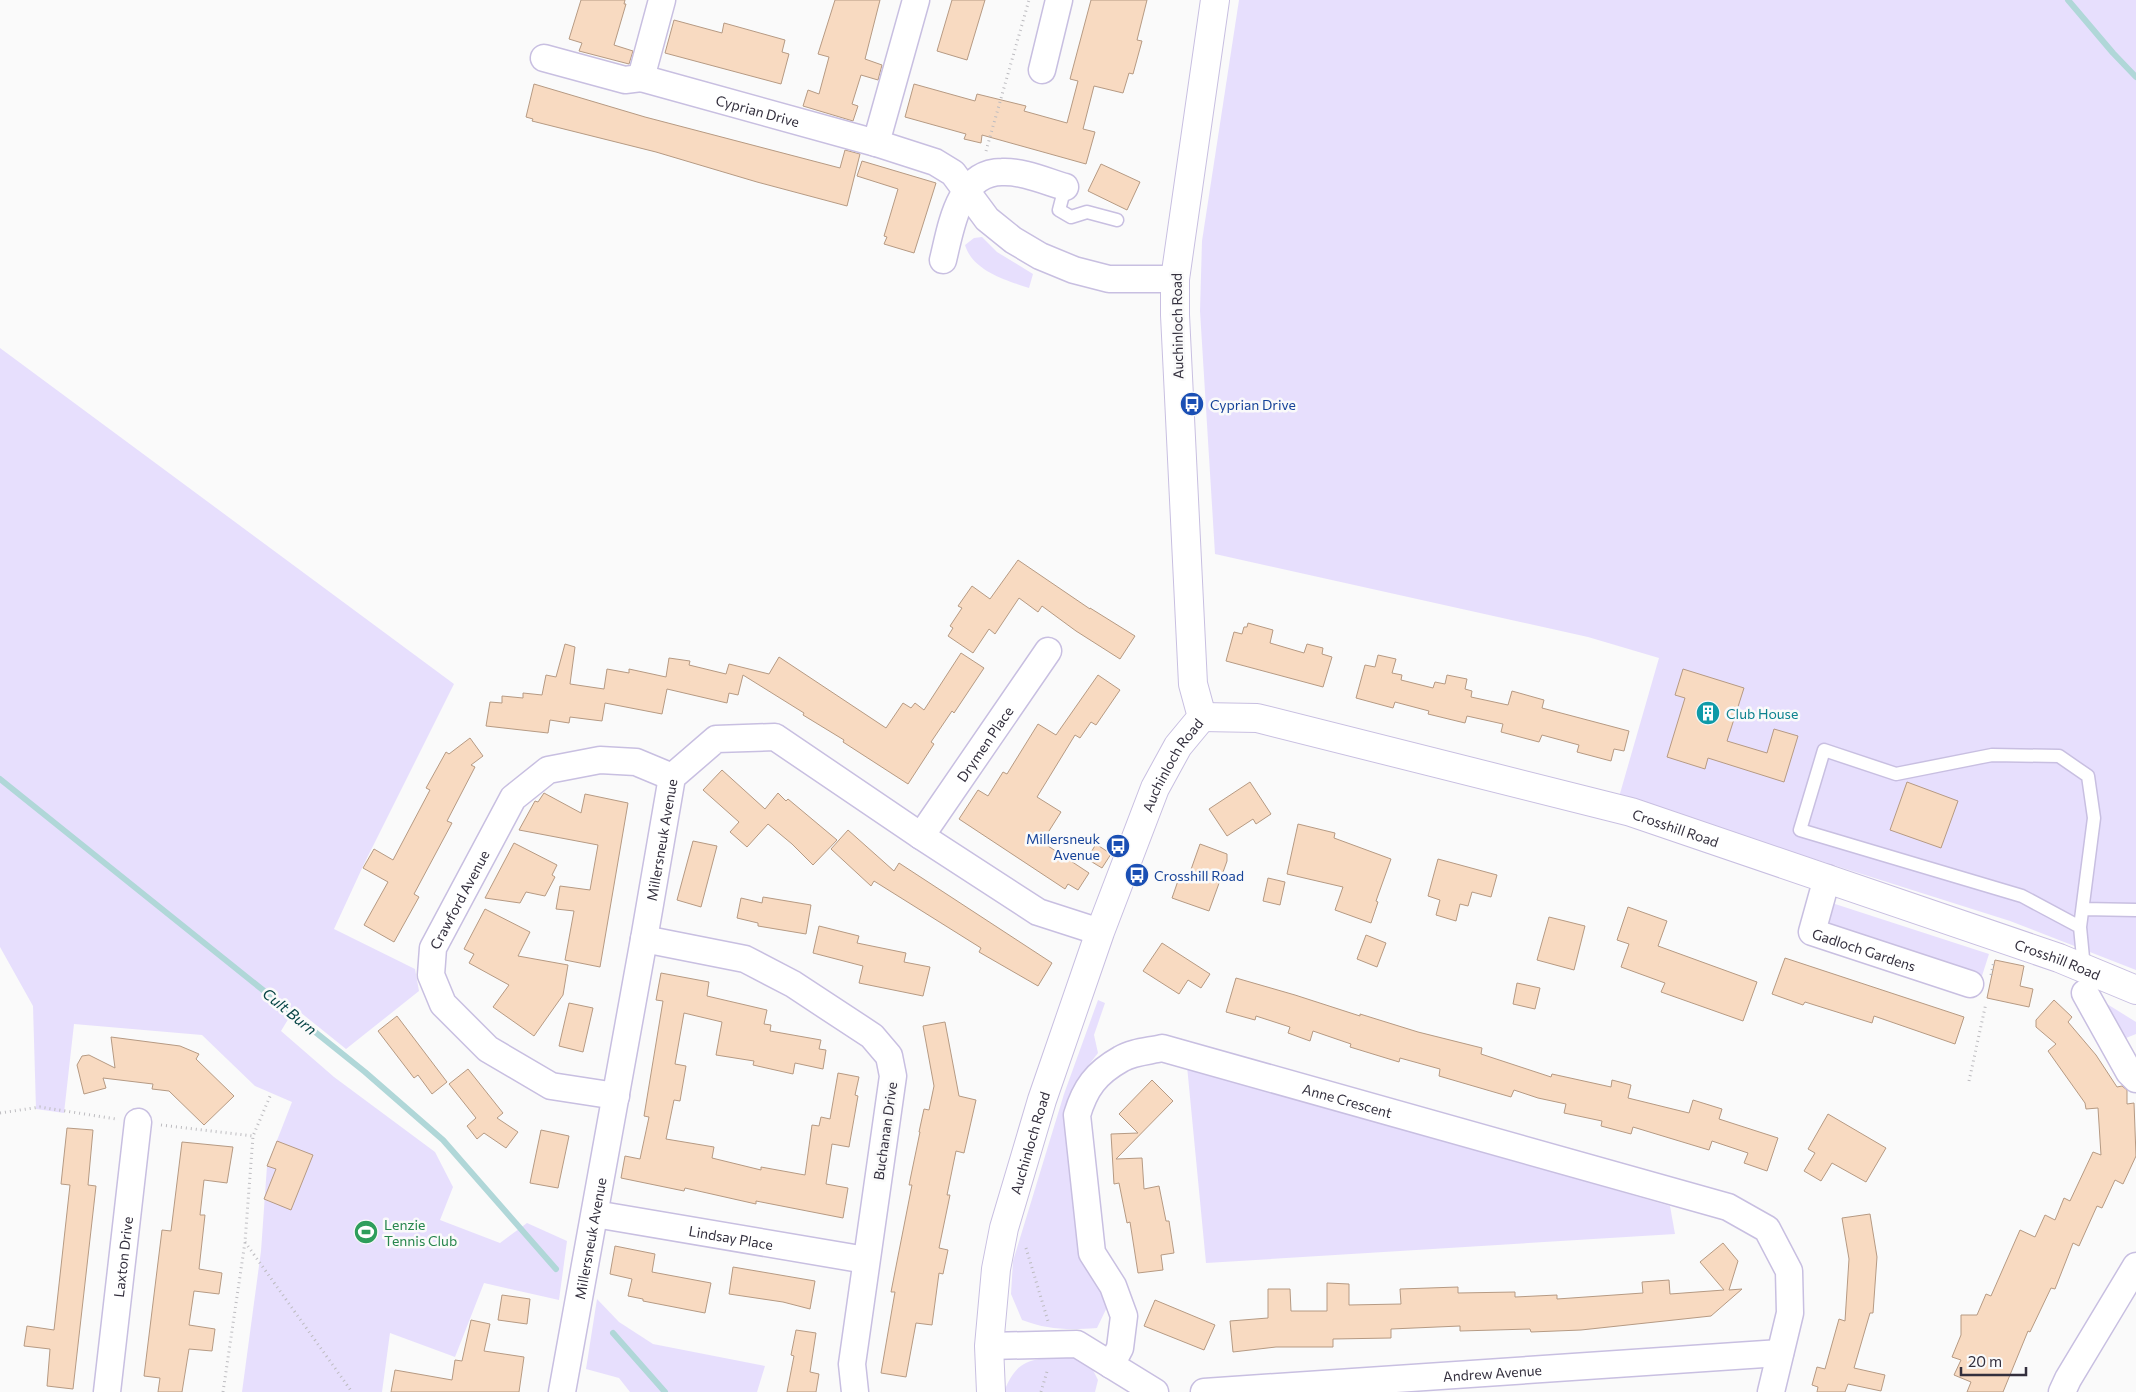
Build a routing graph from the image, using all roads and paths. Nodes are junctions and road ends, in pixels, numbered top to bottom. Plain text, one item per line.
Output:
1 (662, 0) edge
2 (916, 0) edge
3 (1028, 0) edge
4 (1059, 0) edge
5 (1216, 0) edge
6 (544, 58) dead end
7 (1042, 70) dead end
8 (641, 78) junction
9 (876, 143) junction
10 (963, 185) junction
11 (1065, 187) joint
12 (1116, 220) dead end
13 (943, 260) dead end
14 (1175, 279) junction
15 (1048, 651) dead end
16 (1202, 718) junction
17 (672, 777) junction
18 (921, 836) junction
19 (1827, 878) junction
20 (2082, 909) junction
21 (2136, 910) edge
22 (2080, 927) junction
23 (1100, 932) junction
24 (1998, 937) junction
25 (644, 939) junction
26 (2084, 981) junction
27 (1983, 986) junction
28 (2136, 990) edge
29 (2136, 1079) edge
30 (1969, 1081) dead end
31 (271, 1094) dead end
32 (616, 1096) junction
33 (138, 1122) dead end
34 (595, 1214) junction
35 (244, 1242) junction
36 (1025, 1245) dead end
37 (866, 1260) junction
38 (2136, 1266) edge
39 (1055, 1345) junction
40 (989, 1346) junction
41 (1780, 1354) junction
42 (1117, 1378) edge
43 (107, 1392) edge
44 (223, 1392) edge
45 (352, 1392) edge
46 (562, 1392) edge
47 (855, 1392) edge
48 (991, 1392) edge
49 (1041, 1392) edge
50 (1155, 1392) edge
51 (1204, 1392) edge
52 (1771, 1392) edge
53 (2062, 1392) edge

1 - 8 street
2 - 9 street
3 - 10 path
4 - 7 street
5 - 14 main road, Auchinloch Road
6 - 8 street, Cyprian Drive
8 - 9 street, Cyprian Drive
9 - 10 street, Cyprian Drive
10 - 11 street
10 - 13 street
10 - 14 street, Cyprian Drive
11 - 12 lane
14 - 16 main road, Auchinloch Road
15 - 18 street, Drymen Place
16 - 19 main road, Crosshill Road
16 - 23 main road, Auchinloch Road
17 - 18 street, Millersneuk Avenue
17 - 25 street, Millersneuk Avenue
17 - 32 street, Crawford Avenue
18 - 23 street, Millersneuk Avenue
19 - 24 main road, Crosshill Road
19 - 27 street, Gadloch Gardens
20 - 21 lane
20 - 22 lane
20 - 22 lane
22 - 26 lane
23 - 40 main road, Auchinloch Road
24 - 26 main road, Crosshill Road
24 - 27 path
25 - 32 street, Millersneuk Avenue
25 - 37 street, Buchanan Drive
26 - 28 main road, Crosshill Road
26 - 29 street, Crosshill Road
27 - 30 path
31 - 35 path
32 - 34 street, Millersneuk Avenue
33 - 43 street, Laxton Drive
34 - 37 street, Lindsay Place
34 - 46 street, Millersneuk Avenue
35 - 44 path
35 - 45 path
36 - 39 path
37 - 47 street, Buchanan Drive
38 - 53 street
39 - 40 street
39 - 42 street
39 - 49 path
40 - 48 main road, Auchinloch Road
41 - 42 street, Anne Crescent
41 - 51 street, Andrew Avenue
41 - 52 street, Anne Crescent
42 - 50 street

